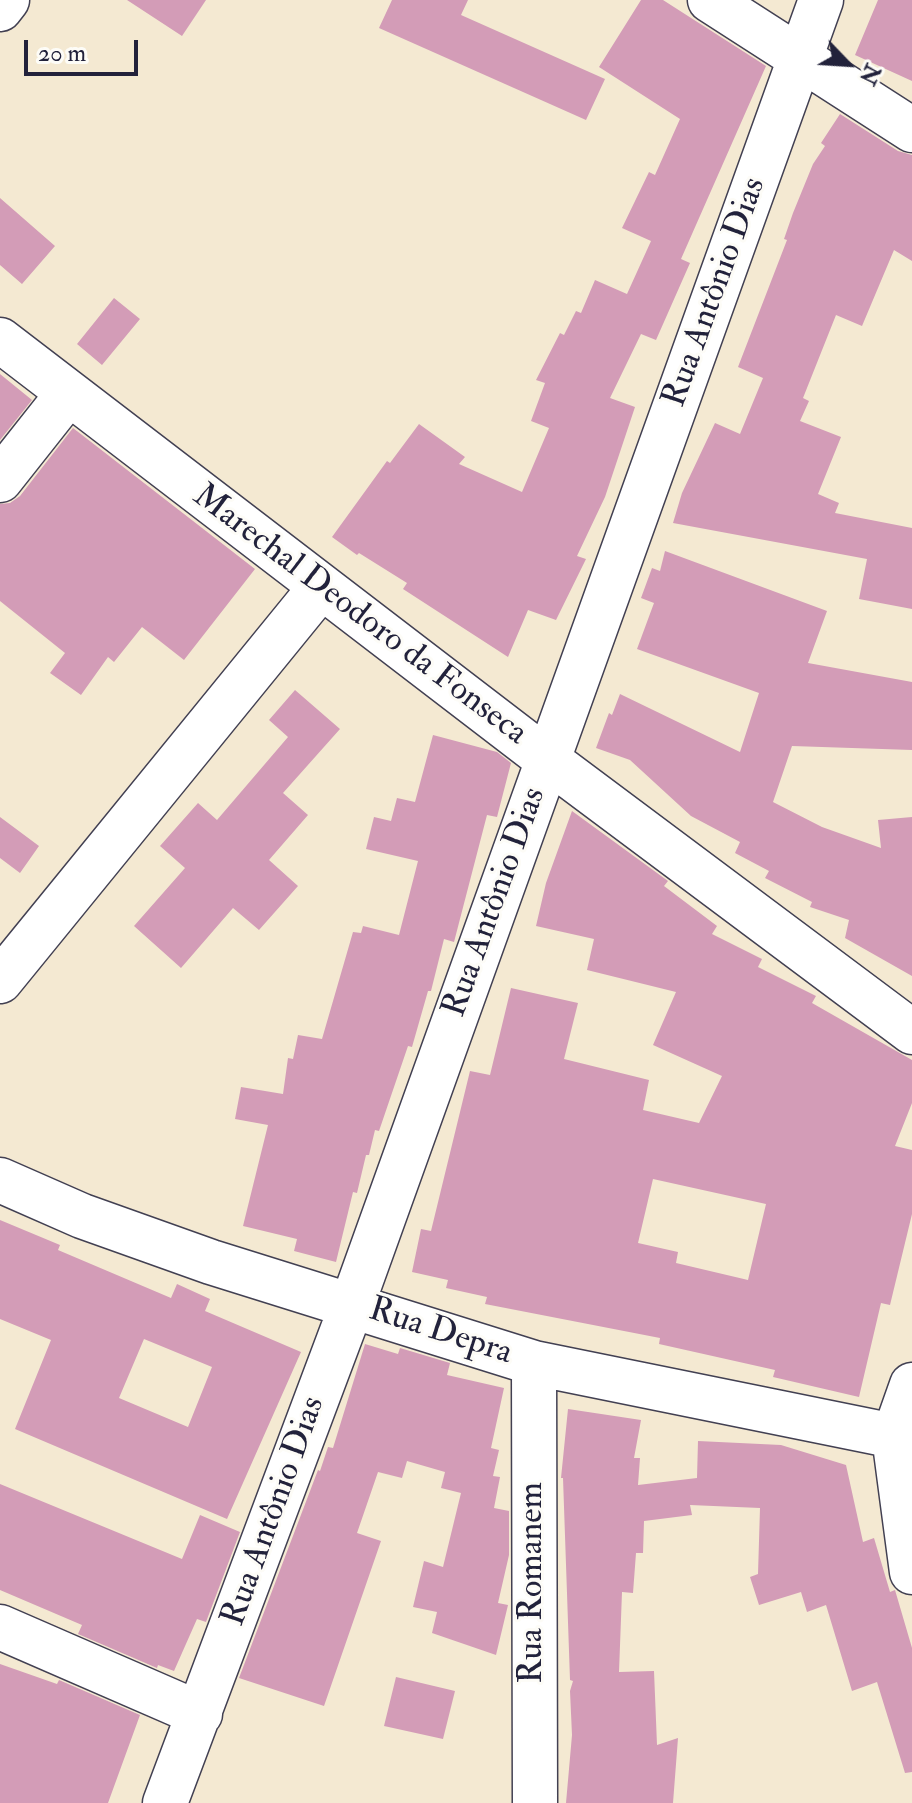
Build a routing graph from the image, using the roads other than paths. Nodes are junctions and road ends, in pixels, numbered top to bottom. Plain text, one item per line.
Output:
1 (7, 0) edge
2 (710, 0) edge
3 (821, 0) edge
4 (0, 9) edge
5 (801, 60) junction
6 (912, 130) edge
7 (0, 340) edge
8 (68, 394) junction
9 (0, 480) edge
10 (321, 587) junction
11 (548, 760) junction
12 (0, 981) edge
13 (912, 1032) edge
14 (0, 1180) edge
15 (352, 1305) junction
16 (534, 1363) junction
17 (912, 1385) edge
18 (894, 1436) junction
19 (912, 1572) edge
20 (0, 1627) edge
21 (200, 1714) junction
22 (165, 1803) edge
23 (535, 1803) edge

1 - 4 street
2 - 5 street
3 - 5 street, Rua Antônio Dias
5 - 6 street
5 - 11 street, Rua Antônio Dias
7 - 8 street, Marechal Deodoro da Fonseca
8 - 9 street
8 - 10 street, Marechal Deodoro da Fonseca
10 - 11 street, Marechal Deodoro da Fonseca
10 - 12 street
11 - 13 street, Marechal Deodoro da Fonseca
11 - 15 street, Rua Antônio Dias
14 - 15 street, Rua Depra
15 - 16 street, Rua Depra
15 - 21 street, Rua Antônio Dias
16 - 18 street, Rua Depra
16 - 23 street, Rua Romanem
17 - 18 street
18 - 19 street
20 - 21 street
21 - 22 street, Rua Antônio Dias

